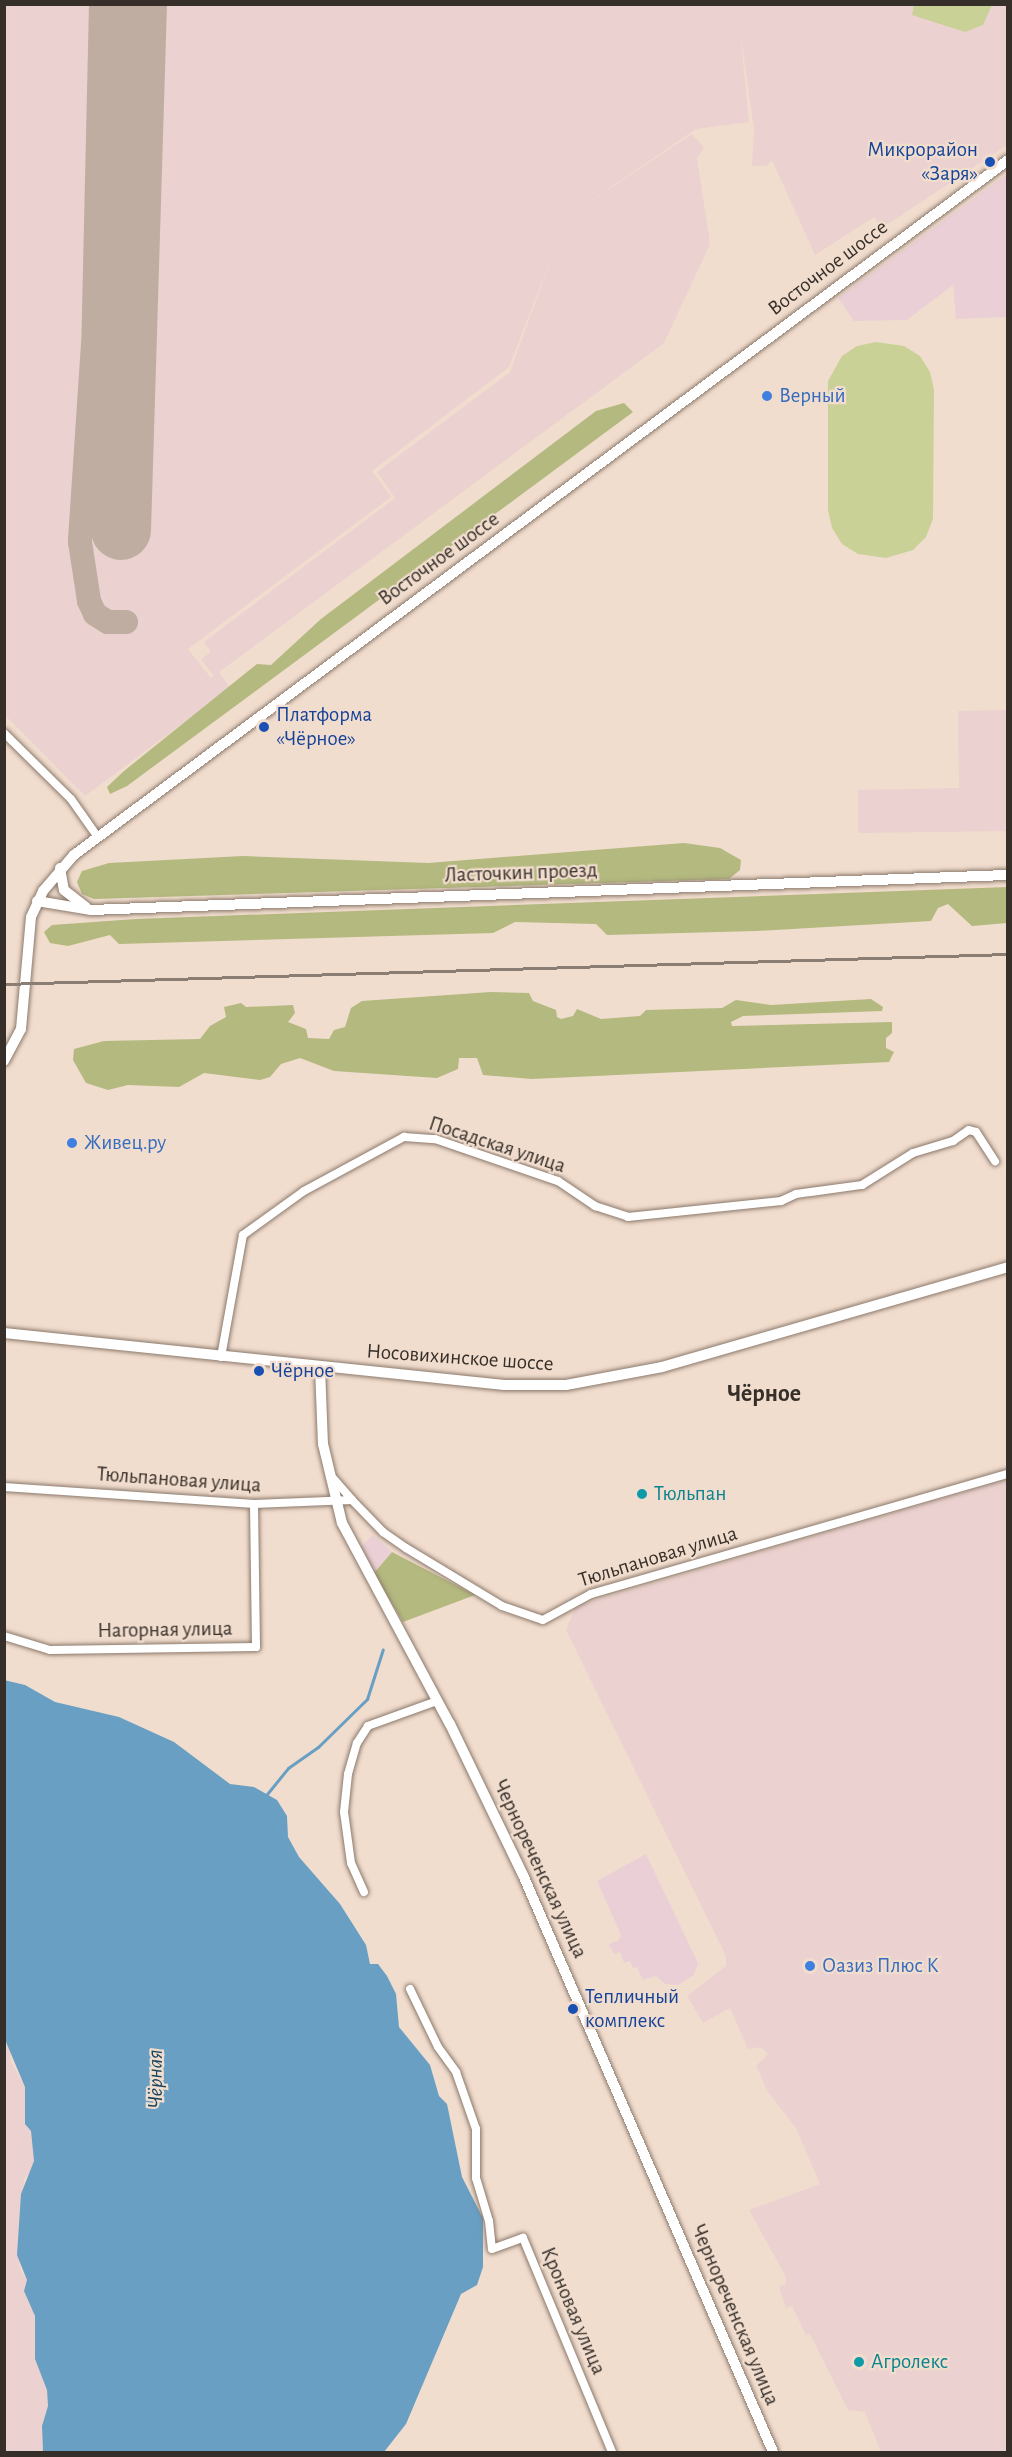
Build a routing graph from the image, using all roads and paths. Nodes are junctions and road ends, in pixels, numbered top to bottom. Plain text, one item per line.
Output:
1 (1008, 160) edge
2 (4, 734) edge
3 (97, 836) junction
4 (60, 868) junction
5 (1008, 875) edge
6 (38, 900) junction
7 (91, 910) junction
8 (4, 1060) edge
9 (995, 1161) dead end
10 (1008, 1267) edge
11 (4, 1333) edge
12 (221, 1357) junction
13 (320, 1367) junction
14 (328, 1473) junction
15 (1008, 1474) edge
16 (4, 1487) edge
17 (351, 1500) junction
18 (335, 1501) junction
19 (254, 1504) junction
20 (4, 1636) edge
21 (438, 1701) junction
22 (364, 1892) dead end
23 (410, 1989) dead end
24 (612, 2452) edge
25 (773, 2452) edge

1 - 3 main road, Восточное шоссе
2 - 3 street
3 - 4 main road, Восточное шоссе
4 - 6 main road, Восточное шоссе
4 - 7 main road
5 - 7 main road, Ласточкин проезд
6 - 7 main road, Ласточкин проезд
6 - 8 main road, Восточное шоссе
9 - 12 street, Посадская улица
10 - 13 main road, Носовихинское шоссе
11 - 12 main road, Носовихинское шоссе
12 - 13 main road, Носовихинское шоссе
13 - 14 main road, Чернореченская улица
14 - 17 street, Тюльпановая улица
14 - 18 main road, Чернореченская улица
15 - 17 street, Тюльпановая улица
16 - 19 street, Тюльпановая улица
17 - 18 street, Тюльпановая улица
18 - 19 street, Тюльпановая улица
18 - 21 main road, Чернореченская улица
19 - 20 street, Нагорная улица
21 - 22 street
21 - 25 main road, Чернореченская улица
23 - 24 street, Кроновая улица

